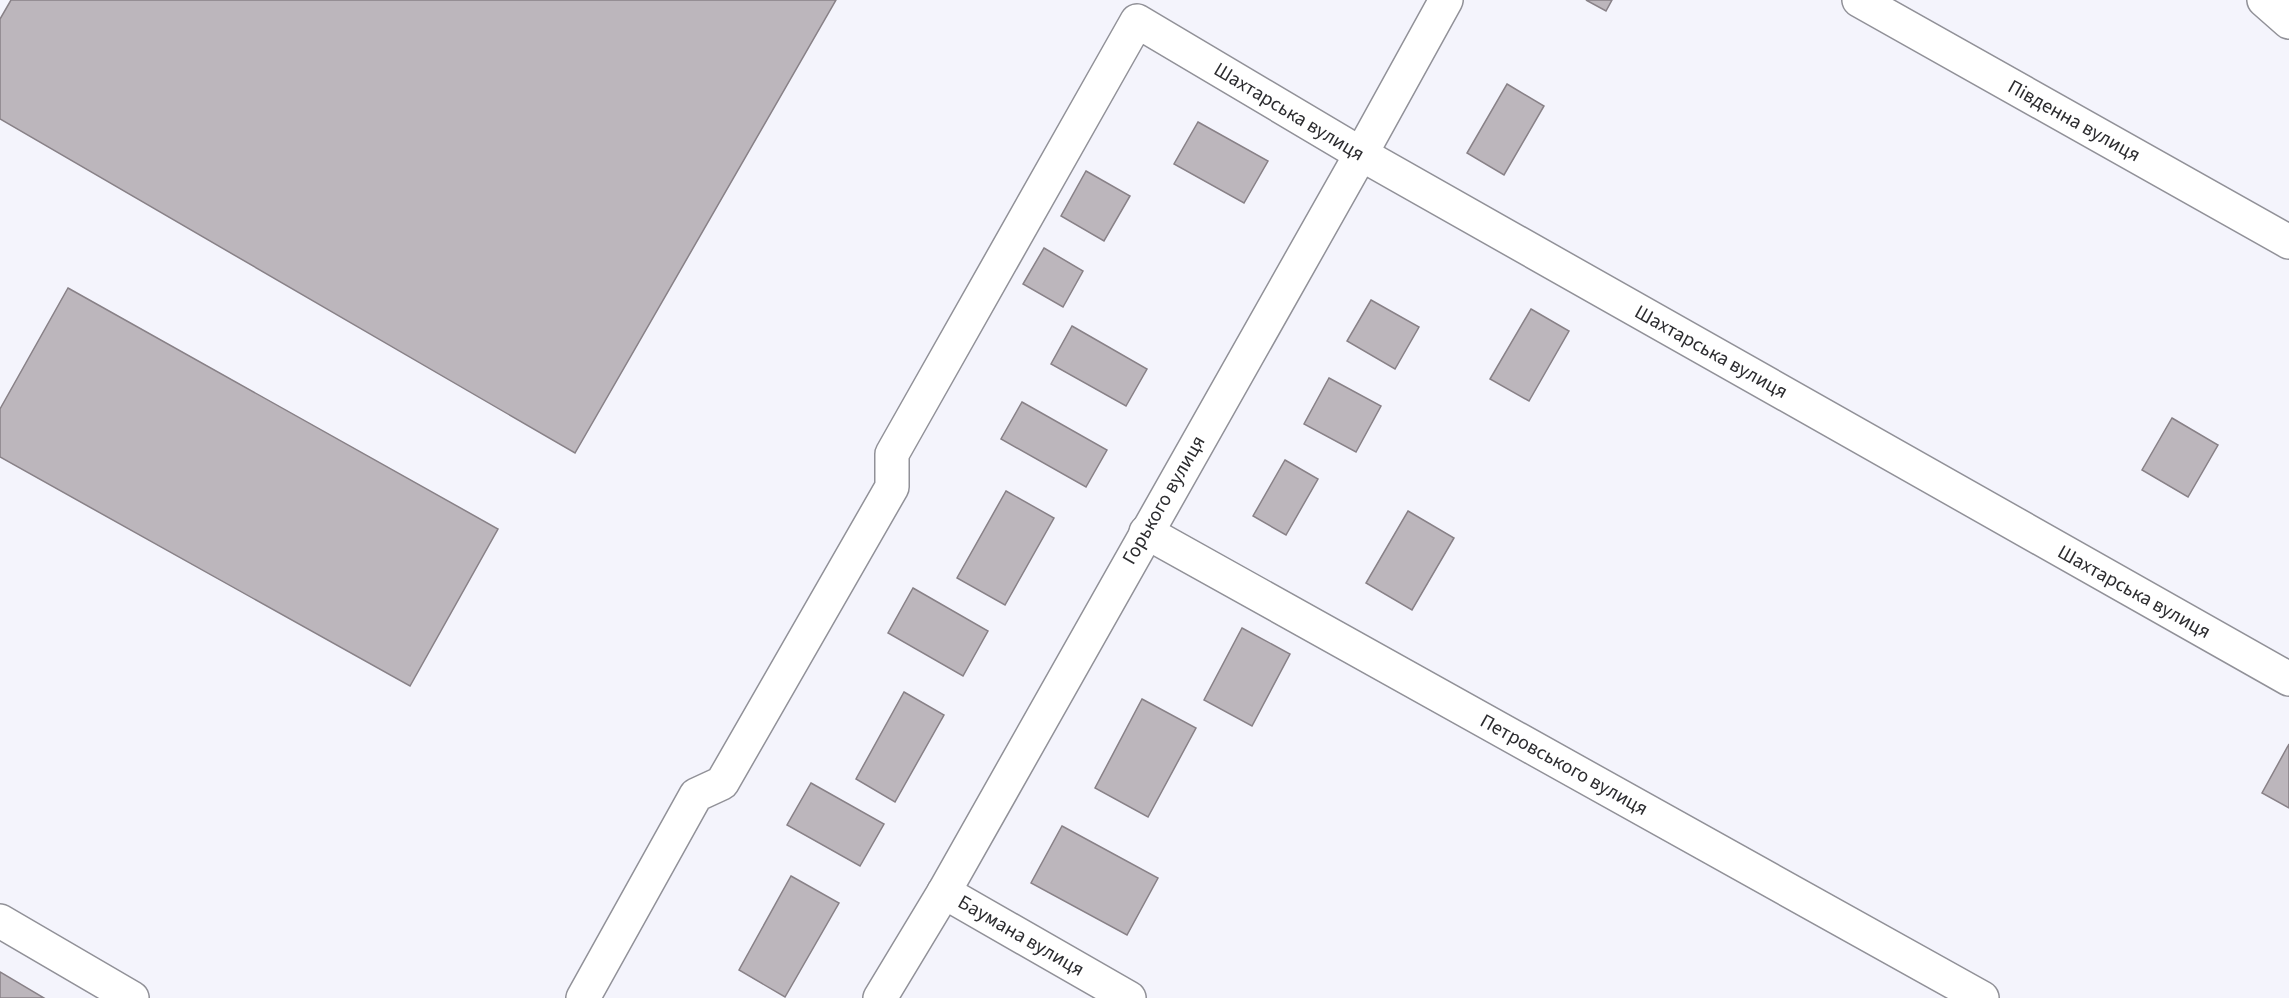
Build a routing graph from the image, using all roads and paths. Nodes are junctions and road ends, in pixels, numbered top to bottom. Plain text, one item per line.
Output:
1 (1446, 0) edge
2 (1859, 0) edge
3 (2264, 0) edge
4 (2289, 22) edge
5 (1361, 154) junction
6 (2289, 242) edge
7 (1146, 532) junction
8 (2289, 679) edge
9 (944, 892) junction
10 (0, 921) edge
11 (132, 998) edge
12 (582, 998) edge
13 (880, 998) edge
14 (1129, 998) edge
15 (1982, 998) edge

1 - 5 street, Горького вулиця
2 - 6 street, Південна вулиця
3 - 4 street
5 - 7 street, Горького вулиця
5 - 8 street, Шахтарська вулиця
5 - 12 street, Шахтарська вулиця
7 - 9 street, Горького вулиця
7 - 15 street, Петровського вулиця
9 - 13 street, Горького вулиця
9 - 14 street, Баумана вулиця
10 - 11 street

